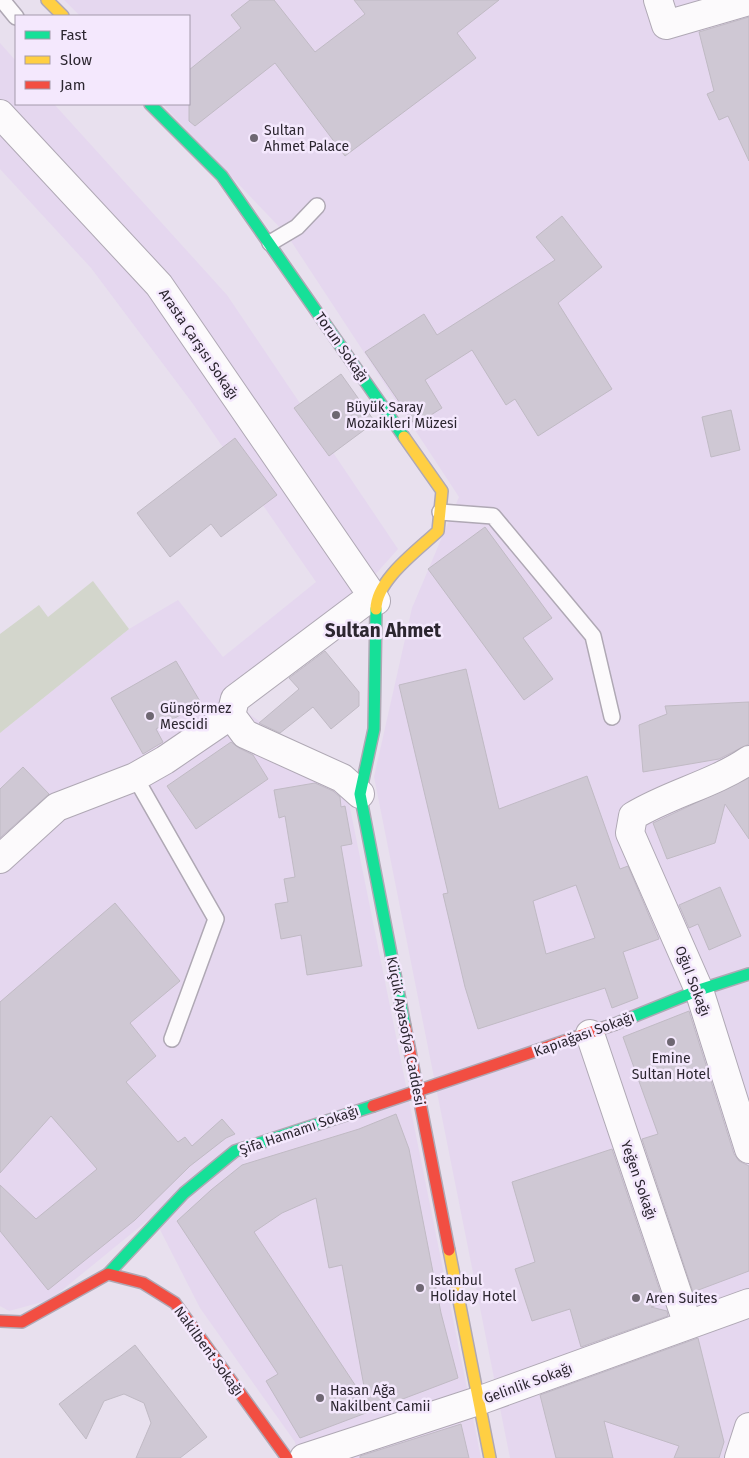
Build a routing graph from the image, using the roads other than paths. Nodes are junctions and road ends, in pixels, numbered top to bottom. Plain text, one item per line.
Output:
1 (2, 0) edge
2 (47, 0) edge
3 (658, 0) edge
4 (749, 1) edge
5 (62, 15) edge
6 (15, 17) edge
7 (151, 105) edge
8 (0, 114) edge
9 (440, 512) junction
10 (374, 598) junction
11 (227, 708) junction
12 (612, 717) dead end
13 (749, 760) edge
14 (135, 776) junction
15 (360, 794) junction
16 (0, 859) edge
17 (749, 974) edge
18 (699, 990) junction
19 (590, 1034) junction
20 (172, 1039) dead end
21 (417, 1091) junction
22 (749, 1149) edge
23 (108, 1274) junction
24 (749, 1302) edge
25 (0, 1321) edge
26 (688, 1326) junction
27 (478, 1401) junction
28 (749, 1427) edge
29 (287, 1458) edge
30 (304, 1458) edge
31 (490, 1458) edge
32 (739, 1458) edge

1 - 6 lane
2 - 5 street
3 - 4 street
7 - 9 street, Torun Sokağı
8 - 10 street, Arasta Çarşısı Sokağı
9 - 10 street, Torun Sokağı
9 - 12 lane
10 - 11 street
10 - 15 street, Küçük Ayasofya Caddesi
11 - 14 street
11 - 15 street
13 - 18 street, Oğul Sokağı
14 - 16 street
14 - 20 lane
15 - 21 street, Küçük Ayasofya Caddesi
17 - 18 street, Kapıağası Sokağı
18 - 19 street, Kapıağası Sokağı
18 - 22 street, Oğul Sokağı
19 - 21 street, Kapıağası Sokağı
19 - 26 street, Yeğen Sokağı
21 - 23 street, Şifa Hamamı Sokağı
21 - 27 street, Küçük Ayasofya Caddesi
23 - 25 street
23 - 29 street, Nakilbent Sokağı
24 - 26 street, Gelinlik Sokağı
26 - 27 street, Gelinlik Sokağı
27 - 30 street, Gelinlik Sokağı
27 - 31 street, Küçük Ayasofya Caddesi
28 - 32 street

